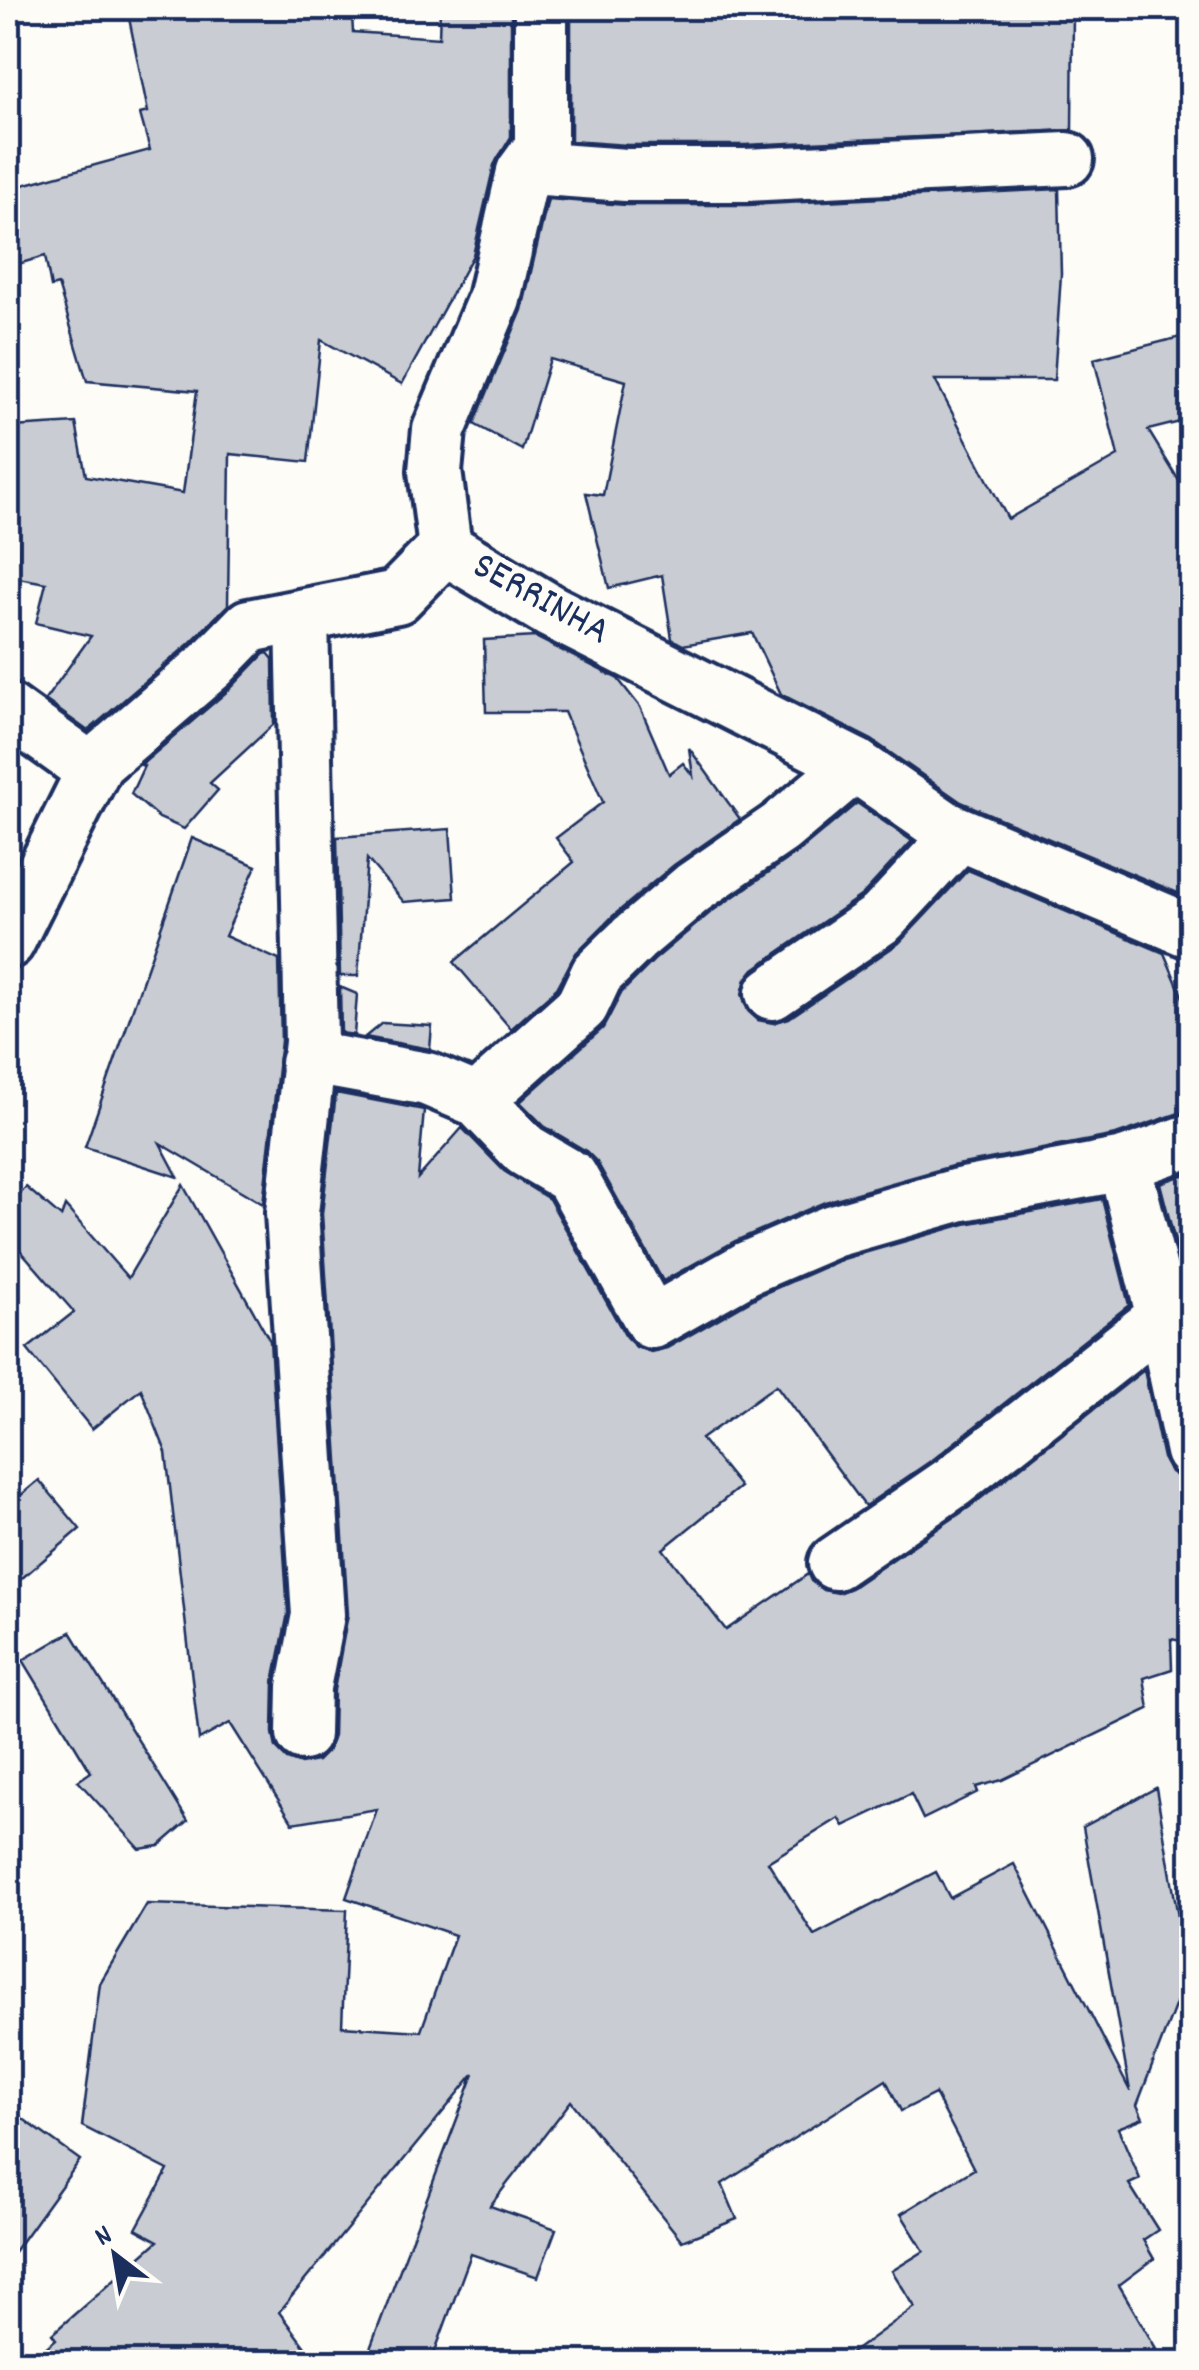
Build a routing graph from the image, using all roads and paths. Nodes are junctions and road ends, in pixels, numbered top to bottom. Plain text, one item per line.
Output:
1 (541, 8) edge
2 (1066, 159) dead end
3 (523, 172) junction
4 (446, 548) junction
5 (302, 616) junction
6 (8, 710) edge
7 (856, 765) junction
8 (93, 772) junction
9 (946, 828) junction
10 (1192, 932) edge
11 (8, 942) edge
12 (772, 993) dead end
13 (308, 1063) junction
14 (477, 1100) junction
15 (1192, 1140) edge
16 (1124, 1164) junction
17 (1163, 1318) junction
18 (1192, 1452) edge
19 (835, 1563) dead end
20 (303, 1734) dead end

1 - 3 street
2 - 3 street
3 - 4 street
4 - 5 street, SERRINHA
4 - 7 street, SERRINHA
5 - 8 street, SERRINHA
5 - 13 street
6 - 8 street
7 - 9 street, SERRINHA
7 - 14 street
8 - 11 street, SERRINHA
9 - 10 street, SERRINHA
9 - 12 street
13 - 14 street
13 - 20 street
14 - 16 street
15 - 16 street
16 - 17 street
17 - 18 street
17 - 19 street

